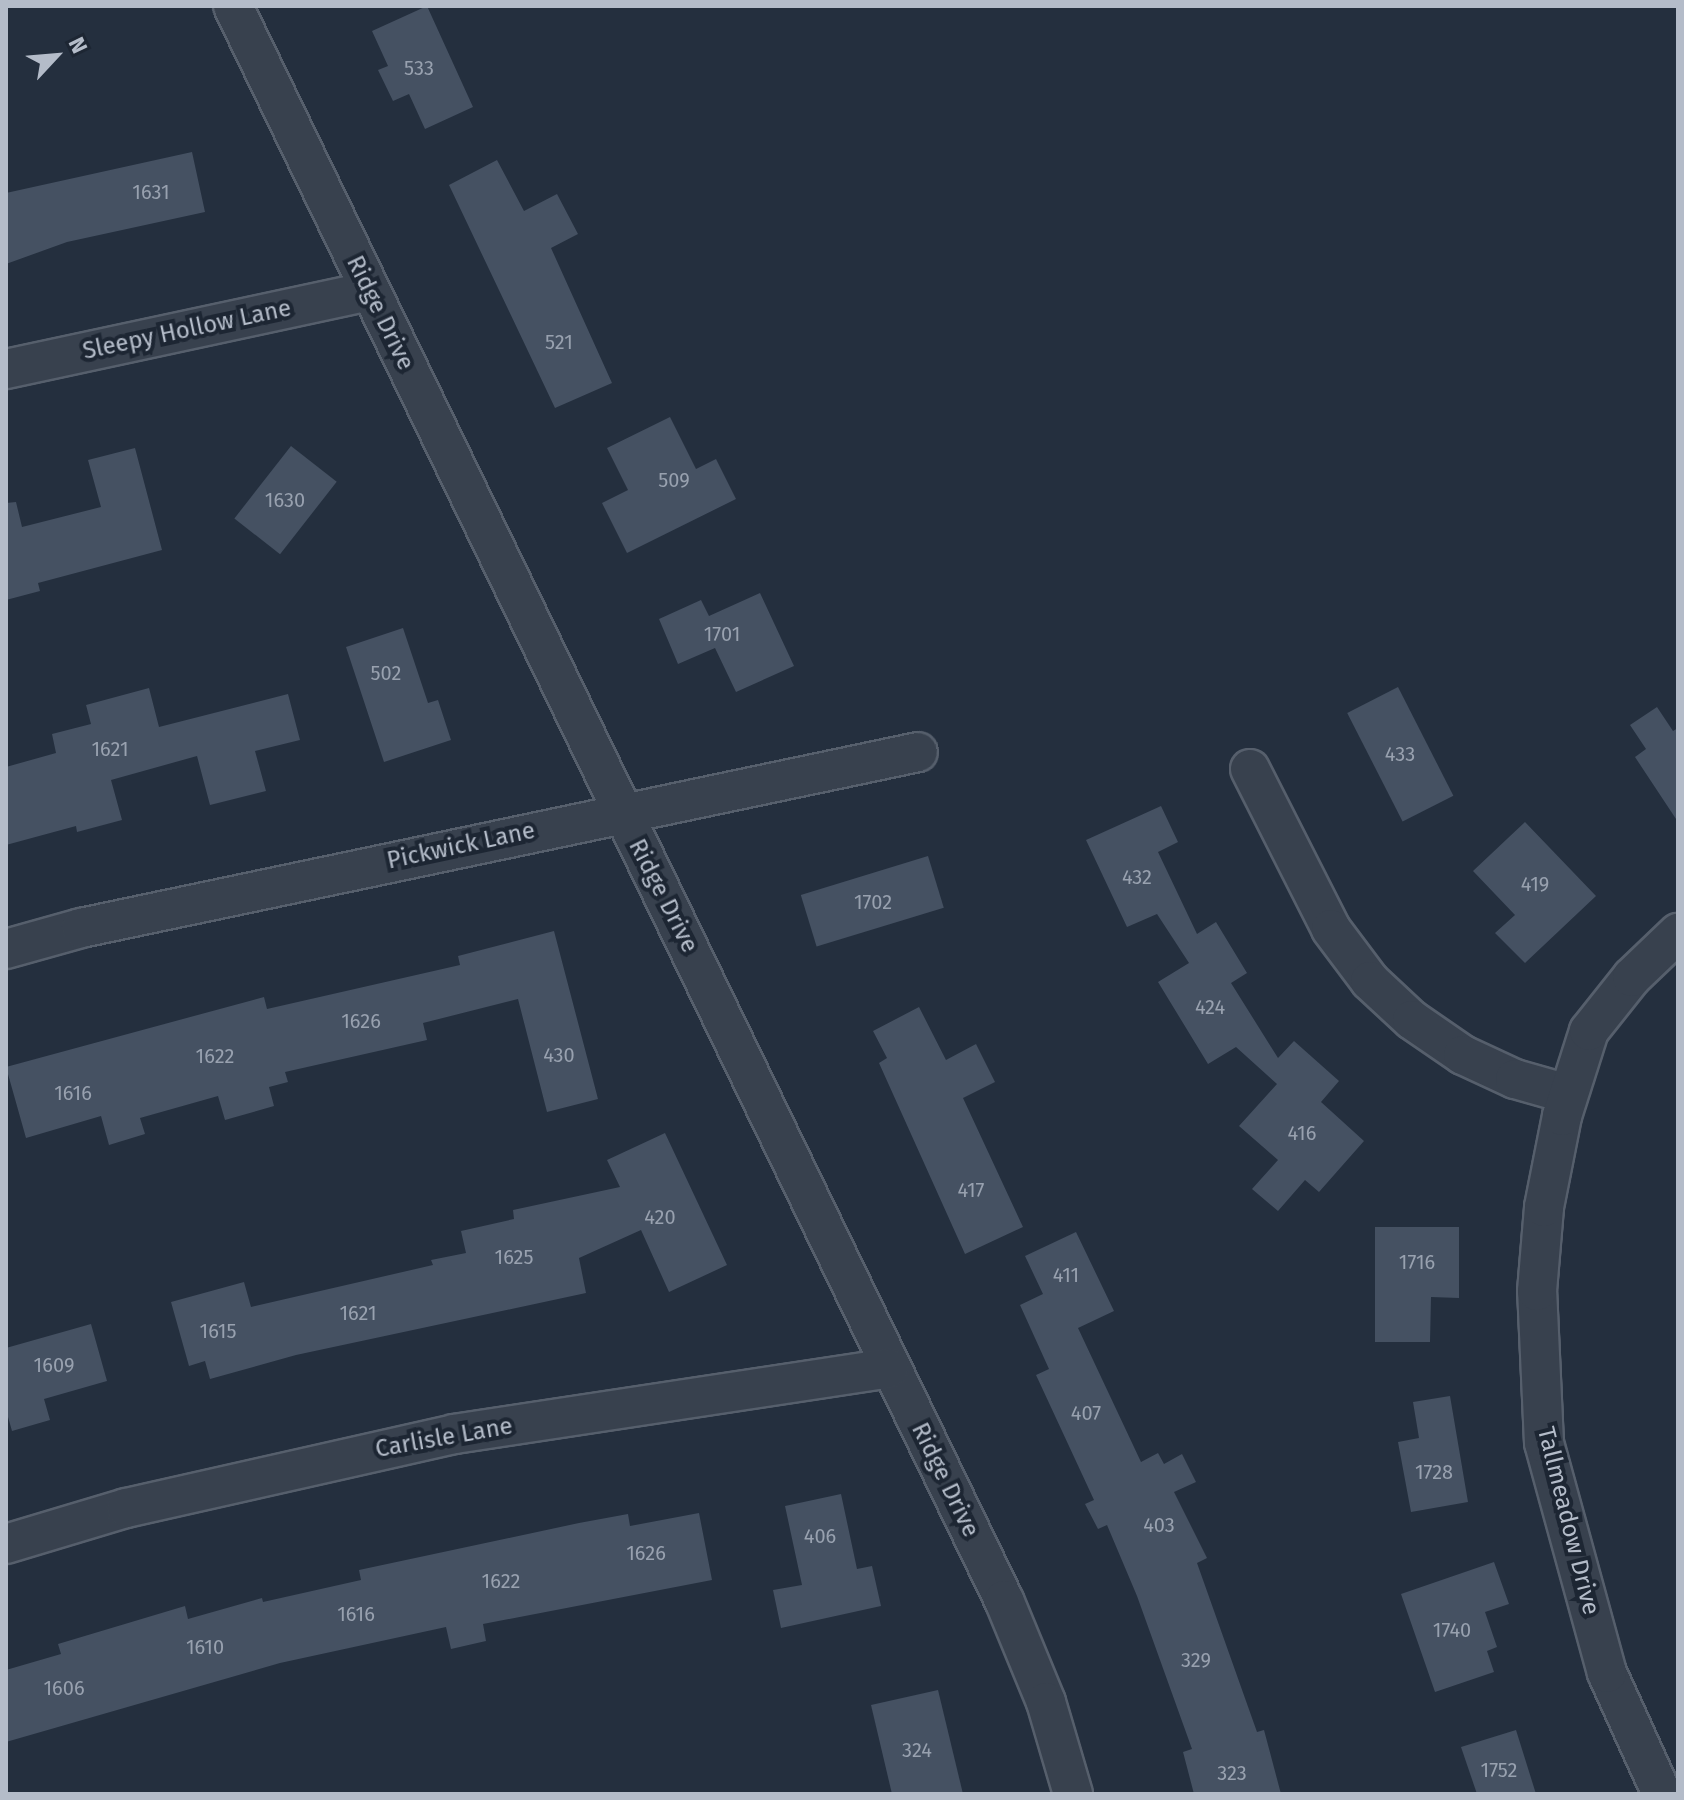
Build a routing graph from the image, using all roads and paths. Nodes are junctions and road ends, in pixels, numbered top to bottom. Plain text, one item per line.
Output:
1 (233, 6) edge
2 (369, 291) junction
3 (6, 369) edge
4 (918, 752) dead end
5 (1250, 769) dead end
6 (621, 812) junction
7 (1678, 933) edge
8 (6, 949) edge
9 (1568, 1094) junction
10 (889, 1368) junction
11 (6, 1544) edge
12 (1073, 1794) edge
13 (1662, 1794) edge

1 - 2 street, Ridge Drive
2 - 3 street, Sleepy Hollow Lane
2 - 6 street, Ridge Drive
4 - 6 street, Pickwick Lane
5 - 9 street
6 - 8 street, Pickwick Lane
6 - 10 street, Ridge Drive
7 - 9 street, Tallmeadow Drive
9 - 13 street, Tallmeadow Drive
10 - 11 street, Carlisle Lane
10 - 12 street, Ridge Drive

